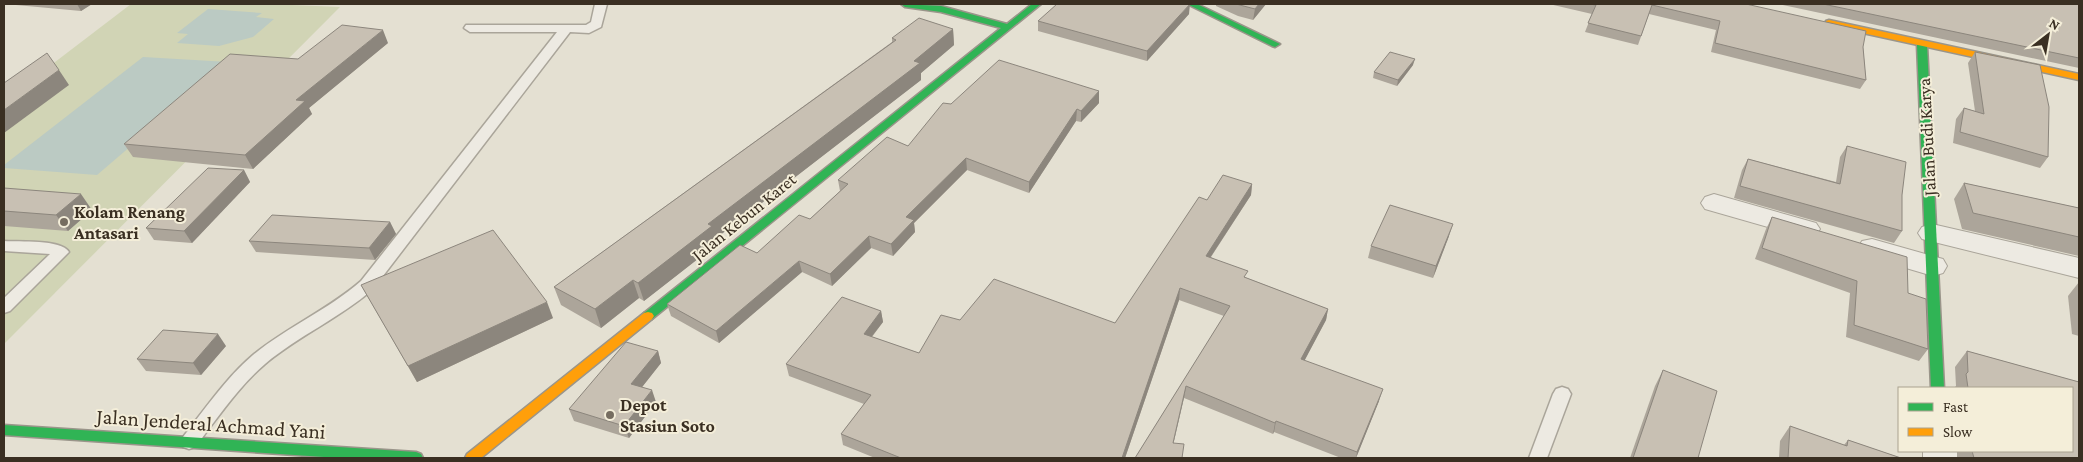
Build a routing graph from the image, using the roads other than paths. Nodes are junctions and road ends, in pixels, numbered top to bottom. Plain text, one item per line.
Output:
1 (601, 4) edge
2 (904, 4) edge
3 (1037, 4) edge
4 (1191, 4) edge
5 (1819, 21) edge
6 (1008, 27) junction
7 (470, 28) dead end
8 (566, 29) junction
9 (1275, 44) dead end
10 (1922, 45) junction
11 (2079, 77) edge
12 (1714, 203) dead end
13 (1932, 234) junction
14 (4, 246) edge
15 (1933, 266) junction
16 (2079, 268) edge
17 (4, 307) edge
18 (1938, 387) edge
19 (1562, 394) dead end
20 (4, 430) edge
21 (189, 442) junction
22 (416, 458) edge
23 (472, 458) edge
24 (1538, 458) edge

1 - 8 lane
2 - 6 main road
3 - 6 main road, Jalan Kebun Karet
4 - 9 main road
5 - 10 main road
6 - 23 main road, Jalan Kebun Karet
7 - 8 lane
8 - 21 lane
10 - 11 main road
10 - 13 main road, Jalan Budi Karya
12 - 15 street
13 - 15 main road, Jalan Budi Karya
13 - 16 street
14 - 17 lane
15 - 18 main road, Jalan Budi Karya
19 - 24 lane
20 - 21 main road, Jalan Jenderal Achmad Yani
21 - 22 main road, Jalan Jenderal Achmad Yani

